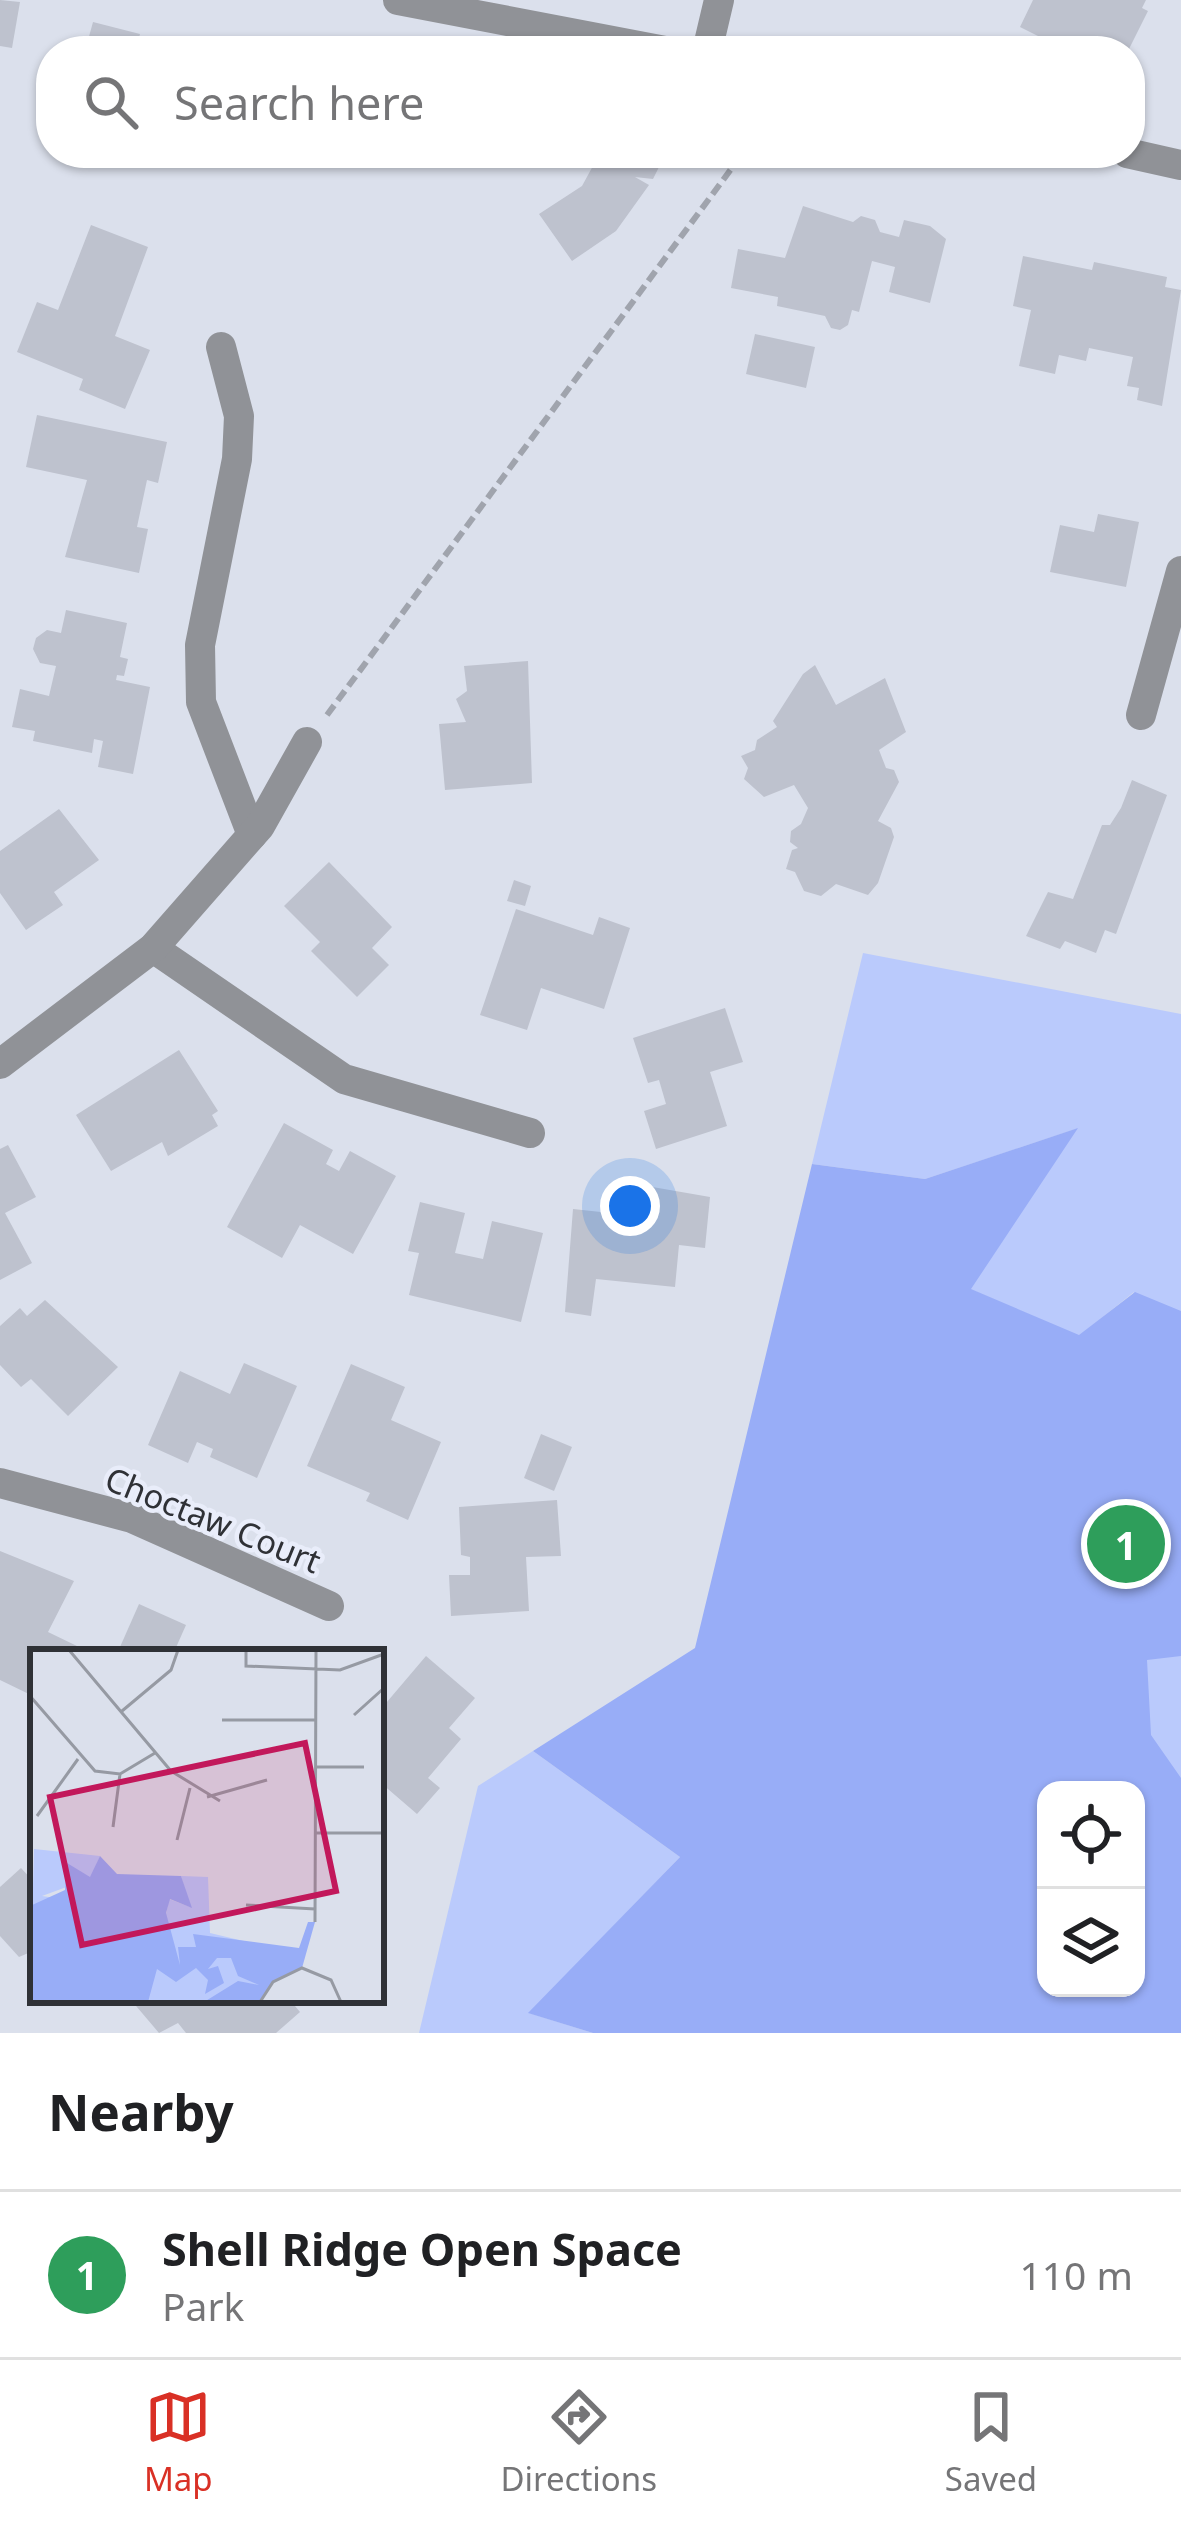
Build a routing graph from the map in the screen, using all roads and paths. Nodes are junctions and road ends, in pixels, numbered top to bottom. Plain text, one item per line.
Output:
1 (398, 0) edge
2 (718, 0) edge
3 (586, 36) edge
4 (710, 36) edge
5 (1145, 157) edge
6 (1181, 165) edge
7 (732, 168) edge
8 (221, 347) dead end
9 (1181, 572) edge
10 (1141, 715) dead end
11 (307, 742) joint
12 (252, 835) junction
13 (153, 948) junction
14 (0, 1064) edge
15 (530, 1133) dead end
16 (0, 1484) edge
17 (329, 1606) dead end

1 - 3 street
2 - 4 street
5 - 6 street
7 - 11 path
8 - 12 street
9 - 10 street
11 - 12 street
12 - 13 street
13 - 14 street
13 - 15 street
16 - 17 street, Choctaw Court

